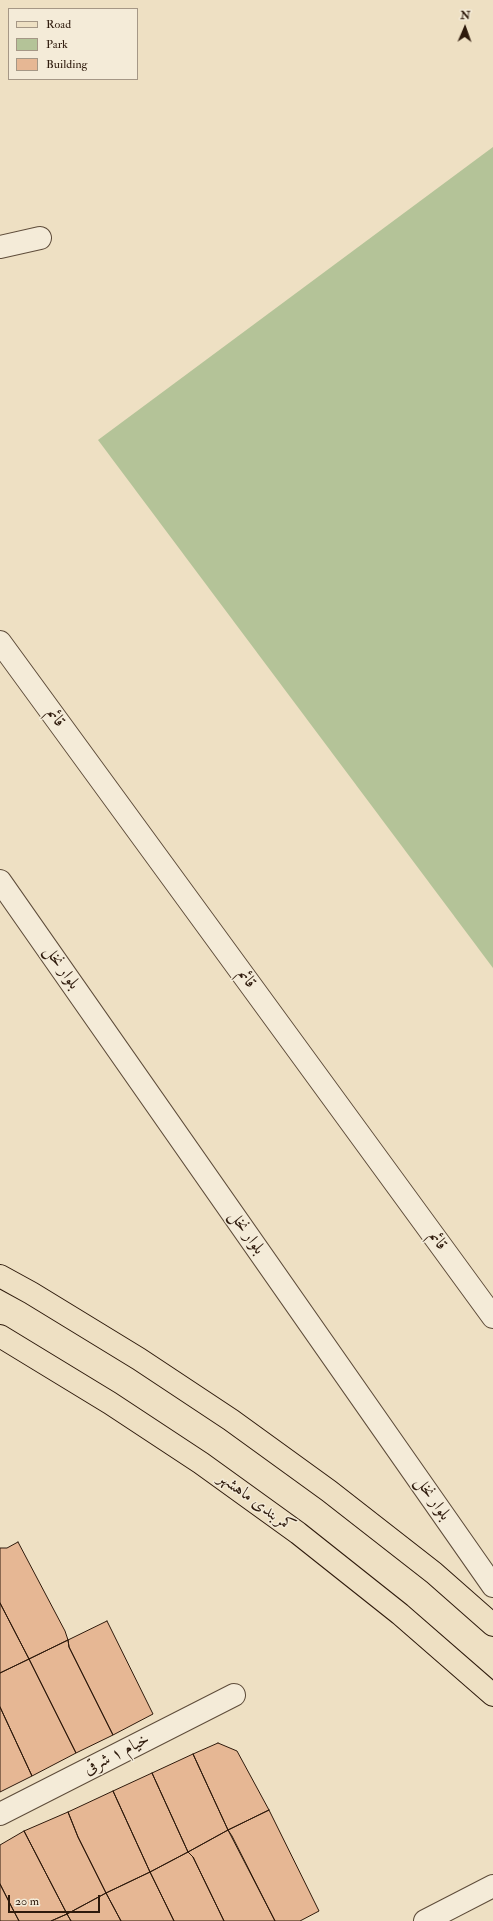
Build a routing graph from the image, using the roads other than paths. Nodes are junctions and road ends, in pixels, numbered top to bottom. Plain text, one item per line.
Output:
1 (40, 238) dead end
2 (0, 247) edge
3 (0, 642) edge
4 (0, 881) edge
5 (0, 1276) edge
6 (493, 1317) edge
7 (0, 1336) edge
8 (493, 1586) edge
9 (493, 1625) edge
10 (234, 1695) dead end
11 (493, 1695) edge
12 (0, 1814) edge
13 (493, 1886) edge
14 (425, 1921) edge

1 - 2 street
3 - 6 street, قائم
4 - 8 street, بلوار نخل
5 - 9 main road
7 - 11 main road, کمربندی ماهشهر
10 - 12 street, خیام ۱ شرقی
13 - 14 street

